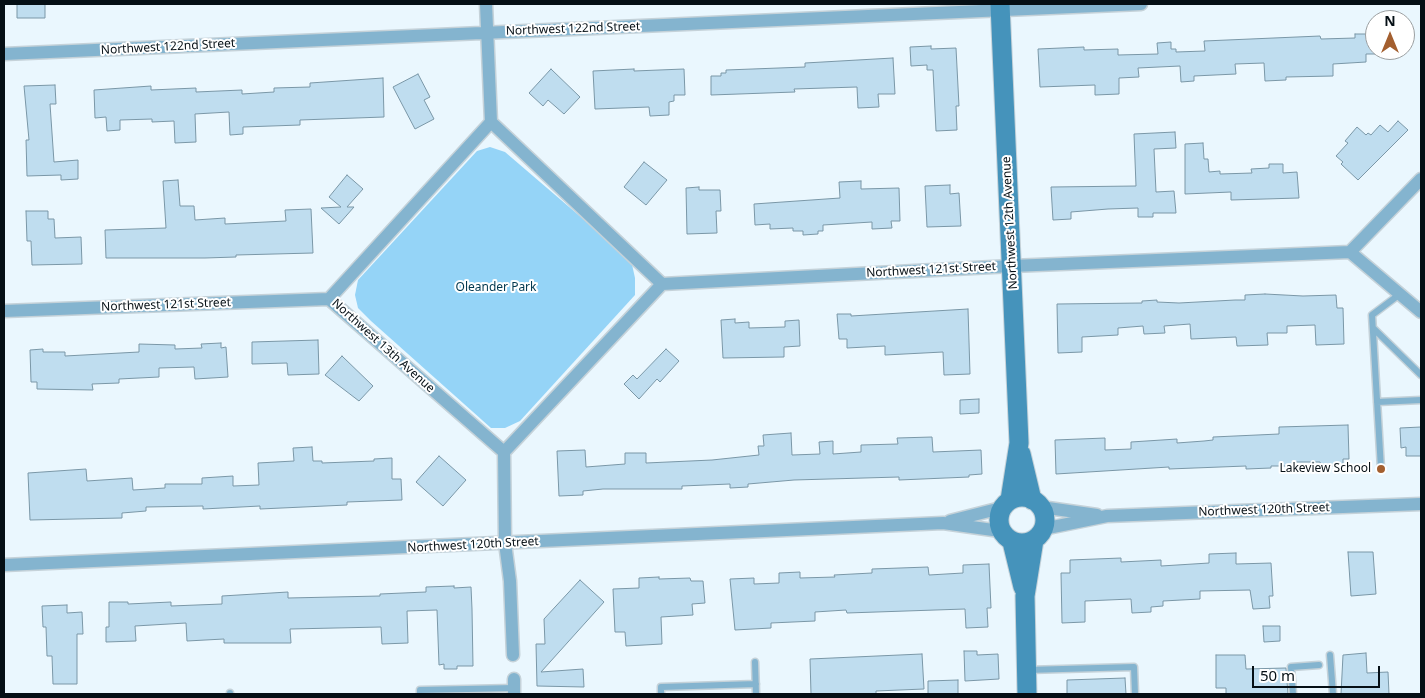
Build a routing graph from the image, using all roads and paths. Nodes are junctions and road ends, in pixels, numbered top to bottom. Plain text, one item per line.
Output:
1 (486, 4) edge
2 (1141, 4) edge
3 (1000, 7) edge
4 (487, 33) junction
5 (4, 54) edge
6 (491, 122) junction
7 (1421, 179) edge
8 (1350, 252) junction
9 (1012, 266) junction
10 (662, 284) junction
11 (1400, 294) junction
12 (328, 299) junction
13 (4, 311) edge
14 (1421, 312) edge
15 (1373, 328) junction
16 (1421, 375) edge
17 (1421, 400) edge
18 (1377, 402) junction
19 (1018, 443) junction
20 (504, 452) junction
21 (1381, 470) dead end
22 (1036, 503) junction
23 (1006, 504) junction
24 (1421, 504) edge
25 (1107, 516) junction
26 (943, 523) junction
27 (1039, 535) junction
28 (1006, 536) junction
29 (505, 543) junction
30 (4, 565) edge
31 (1025, 596) junction
32 (512, 655) dead end
33 (1330, 656) dead end
34 (755, 662) dead end
35 (1319, 665) dead end
36 (1026, 670) junction
37 (756, 684) junction
38 (514, 687) edge
39 (420, 694) edge
40 (661, 694) edge
41 (756, 694) edge
42 (1027, 694) edge
43 (1135, 694) edge
44 (1293, 694) edge
45 (1333, 694) edge

1 - 4 street
2 - 3 street, Northwest 122nd Street
3 - 4 street, Northwest 122nd Street
3 - 9 street, Northwest 12th Avenue
4 - 5 street, Northwest 122nd Street
4 - 6 street
6 - 10 street
6 - 12 street, Northwest 13th Avenue
7 - 8 street
8 - 9 street, Northwest 121st Street
8 - 11 street
9 - 10 street, Northwest 121st Street
9 - 19 street, Northwest 12th Avenue
10 - 20 street
11 - 14 street
11 - 15 lane
12 - 13 street, Northwest 121st Street
12 - 20 street, Northwest 13th Avenue
15 - 16 lane
15 - 18 lane
17 - 18 lane
18 - 21 lane
19 - 22 street, Northwest 12th Avenue
19 - 23 street, Northwest 12th Avenue
20 - 29 street
22 - 23 street
22 - 25 street, Northwest 120th Street
22 - 27 street
23 - 26 street, Northwest 120th Street
23 - 28 street
24 - 25 street, Northwest 120th Street
25 - 27 street, Northwest 120th Street
26 - 28 street, Northwest 120th Street
26 - 29 street, Northwest 120th Street
27 - 28 street
27 - 31 street
28 - 31 street
29 - 30 street, Northwest 120th Street
29 - 32 street
31 - 36 street
33 - 45 lane
34 - 37 lane
35 - 44 lane
36 - 42 street
36 - 43 lane
37 - 40 lane
37 - 41 lane
38 - 39 lane

